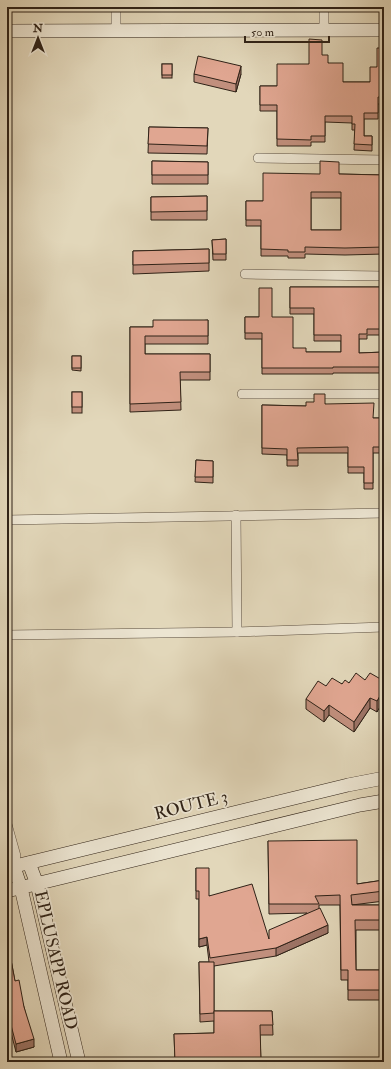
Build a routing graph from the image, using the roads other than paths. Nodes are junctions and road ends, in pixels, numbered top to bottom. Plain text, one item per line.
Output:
1 (116, 7) edge
2 (324, 7) edge
3 (384, 30) edge
4 (7, 31) edge
5 (116, 31) junction
6 (324, 31) junction
7 (258, 158) dead end
8 (384, 160) edge
9 (245, 274) dead end
10 (384, 276) edge
11 (242, 394) dead end
12 (384, 394) edge
13 (384, 513) edge
14 (236, 515) junction
15 (7, 520) edge
16 (384, 627) edge
17 (237, 632) junction
18 (7, 635) edge
19 (384, 778) edge
20 (384, 801) edge
21 (7, 824) edge
22 (29, 863) junction
23 (12, 864) edge
24 (37, 884) junction
25 (21, 888) junction
26 (7, 891) edge
27 (61, 1062) edge
28 (79, 1062) edge

1 - 5 street
2 - 6 street
3 - 6 main road
4 - 5 main road
5 - 6 main road
7 - 8 street
9 - 10 street
11 - 12 street
13 - 14 street
14 - 15 street
14 - 17 street
16 - 17 street
17 - 18 street
19 - 22 main road, ROUTE 3
20 - 24 main road
21 - 23 street
22 - 23 main road, ROUTE 3
22 - 24 main road
23 - 25 main road, EPLUSAPP ROAD
24 - 25 main road
24 - 28 main road
25 - 26 main road
25 - 27 main road, EPLUSAPP ROAD

